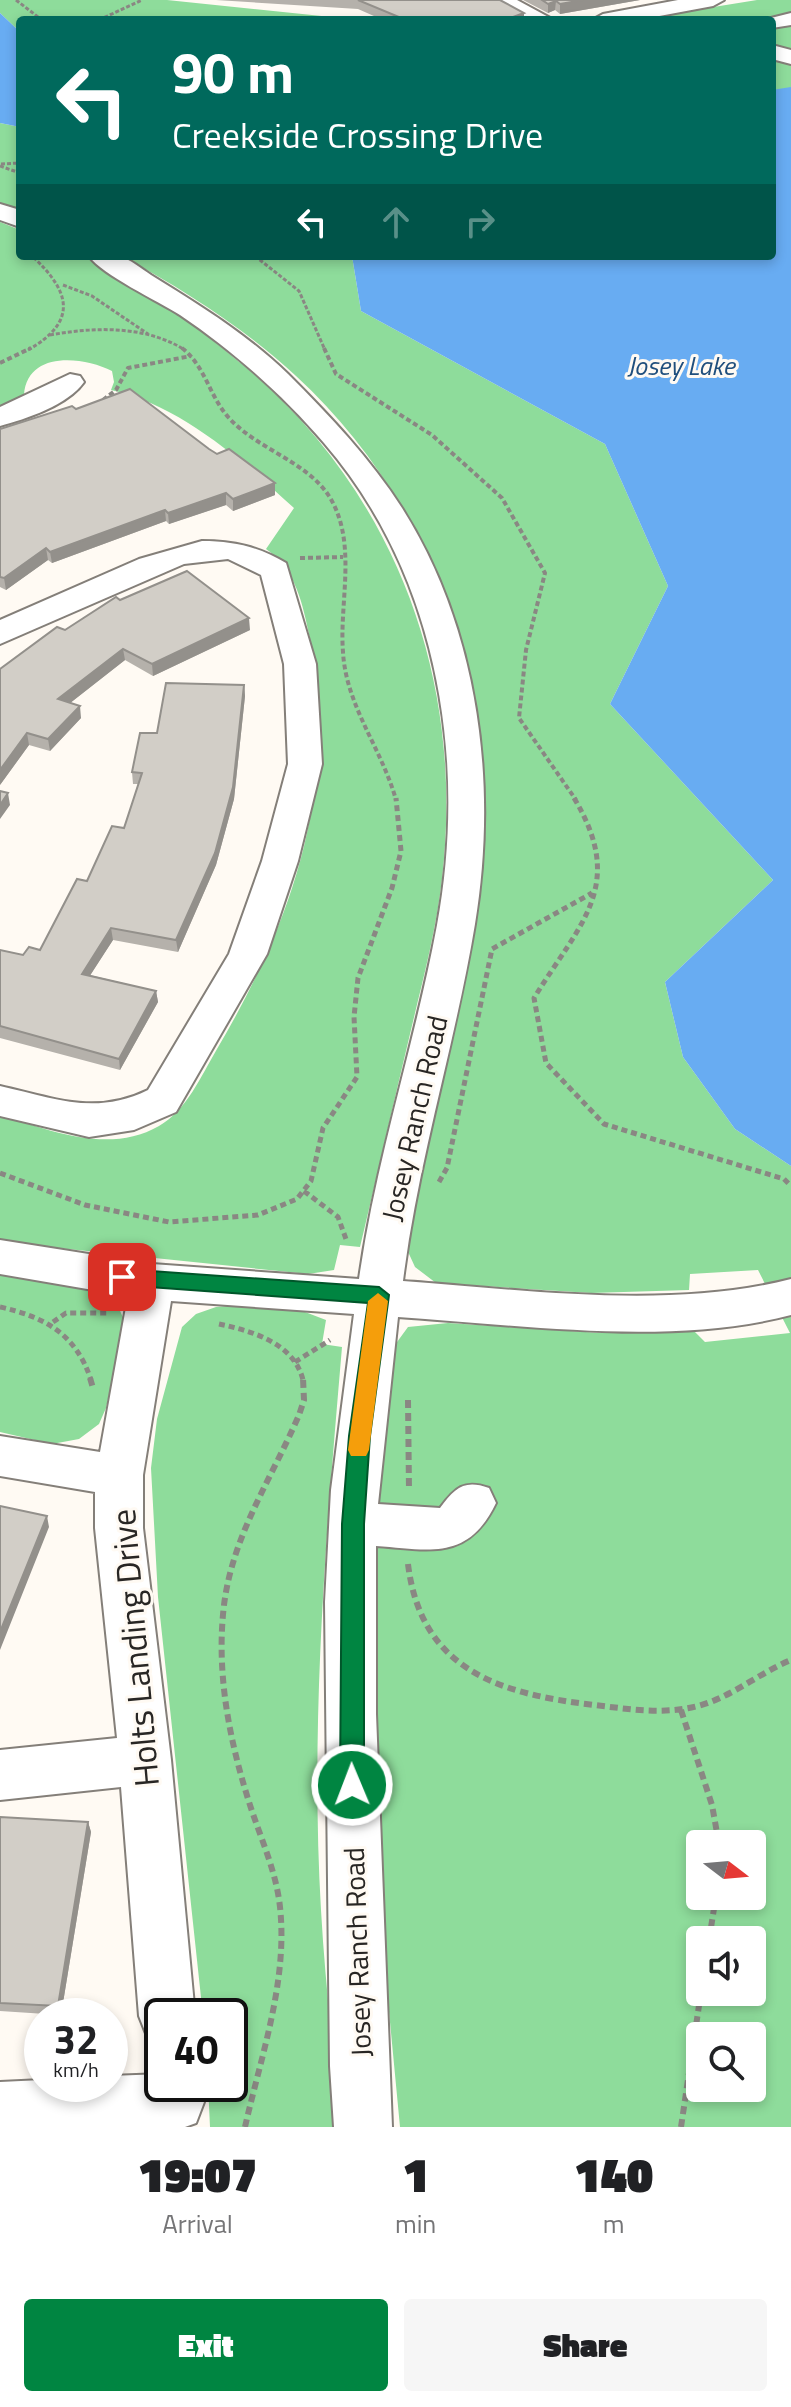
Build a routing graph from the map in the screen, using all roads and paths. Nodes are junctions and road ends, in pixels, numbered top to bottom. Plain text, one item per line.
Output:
1 (16, 0) edge
2 (142, 0) edge
3 (499, 0) edge
4 (713, 0) edge
5 (37, 16) edge
6 (108, 16) edge
7 (534, 16) edge
8 (625, 16) edge
9 (37, 260) edge
10 (109, 260) edge
11 (260, 260) edge
12 (62, 285) junction
13 (50, 335) junction
14 (192, 355) dead end
15 (0, 363) edge
16 (70, 382) dead end
17 (96, 403) edge
18 (0, 417) edge
19 (1, 631) edge
20 (593, 893) junction
21 (0, 1101) edge
22 (791, 1186) edge
23 (304, 1191) dead end
24 (432, 1192) dead end
25 (345, 1252) dead end
26 (0, 1257) edge
27 (379, 1295) junction
28 (149, 1299) junction
29 (779, 1300) edge
30 (0, 1307) edge
31 (53, 1322) junction
32 (330, 1340) dead end
33 (295, 1362) junction
34 (408, 1386) dead end
35 (94, 1403) dead end
36 (0, 1456) edge
37 (119, 1475) junction
38 (472, 1503) dead end
39 (353, 1524) junction
40 (408, 1527) junction
41 (791, 1660) edge
42 (681, 1710) junction
43 (145, 1760) junction
44 (0, 1775) edge
45 (716, 1830) edge
46 (165, 1998) edge
47 (699, 2006) edge
48 (175, 2104) edge
49 (0, 2111) edge
50 (245, 2127) edge
51 (363, 2127) edge
52 (681, 2127) edge

1 - 5 path
2 - 6 path
3 - 7 street
4 - 8 street
9 - 12 path
10 - 27 street, Josey Ranch Road
11 - 20 path
12 - 13 path
12 - 13 path
13 - 15 path
14 - 17 path
16 - 18 street
19 - 21 street
20 - 22 path
20 - 24 path
23 - 25 path
26 - 28 street
27 - 28 street
27 - 29 street
27 - 39 street, Josey Ranch Road
28 - 31 path
28 - 33 path
28 - 37 street, Holts Landing Drive
30 - 31 path
31 - 35 path
32 - 33 path
33 - 50 path
34 - 40 path
36 - 37 street
37 - 43 street, Holts Landing Drive
38 - 40 street
39 - 40 street
39 - 51 street, Josey Ranch Road
40 - 42 path
41 - 42 path
42 - 45 path
43 - 44 street
43 - 46 street, Holts Landing Drive
47 - 52 path
48 - 49 street

